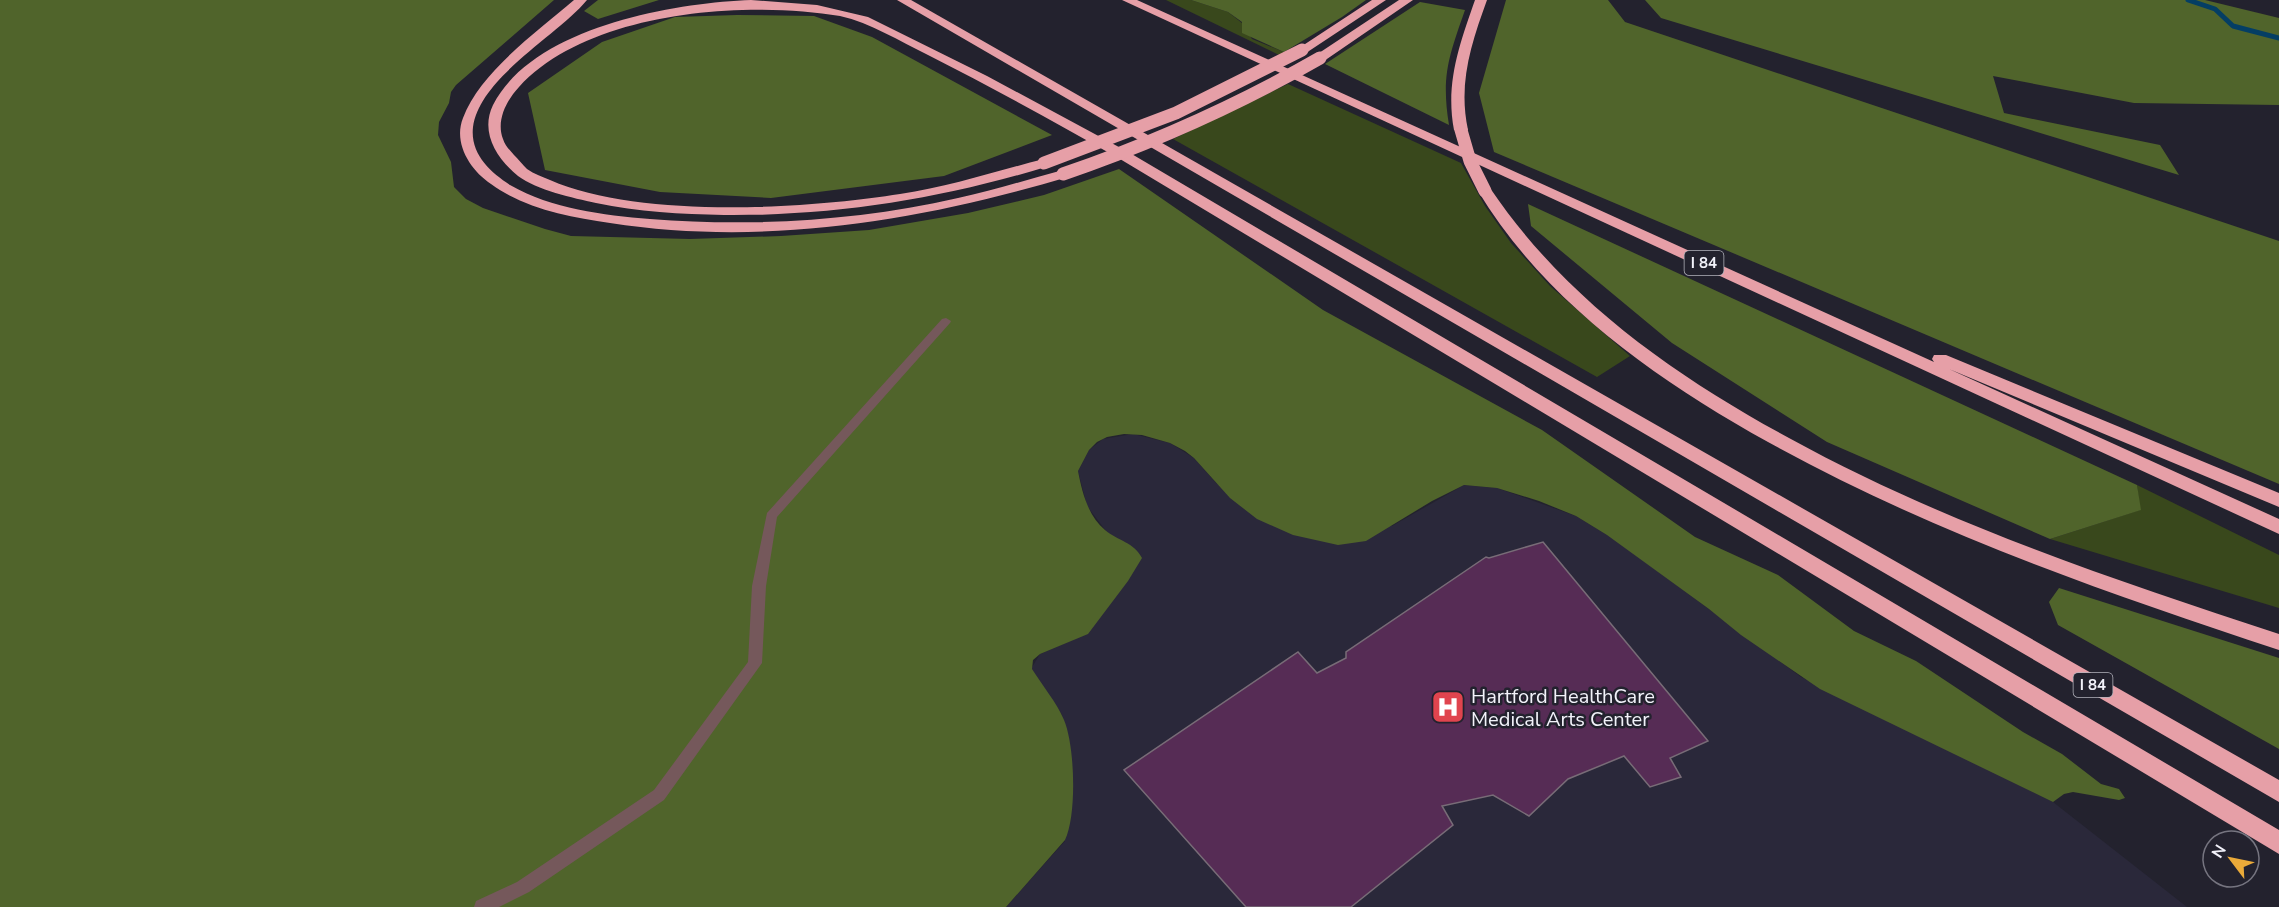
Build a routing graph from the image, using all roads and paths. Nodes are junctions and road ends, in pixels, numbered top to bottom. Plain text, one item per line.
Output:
1 (581, 0) edge
2 (903, 0) edge
3 (1128, 0) edge
4 (1380, 0) edge
5 (1407, 0) edge
6 (1481, 0) edge
7 (946, 321) dead end
8 (1830, 321) junction
9 (2279, 500) edge
10 (2279, 527) edge
11 (2279, 642) edge
12 (2279, 792) edge
13 (2279, 843) edge
14 (482, 907) edge

1 - 5 highway, bridge
2 - 12 highway, I 84
3 - 8 highway, I 84
4 - 13 highway, bridge
6 - 11 highway, bridge
7 - 14 lane
8 - 9 highway
8 - 10 highway, I 84

